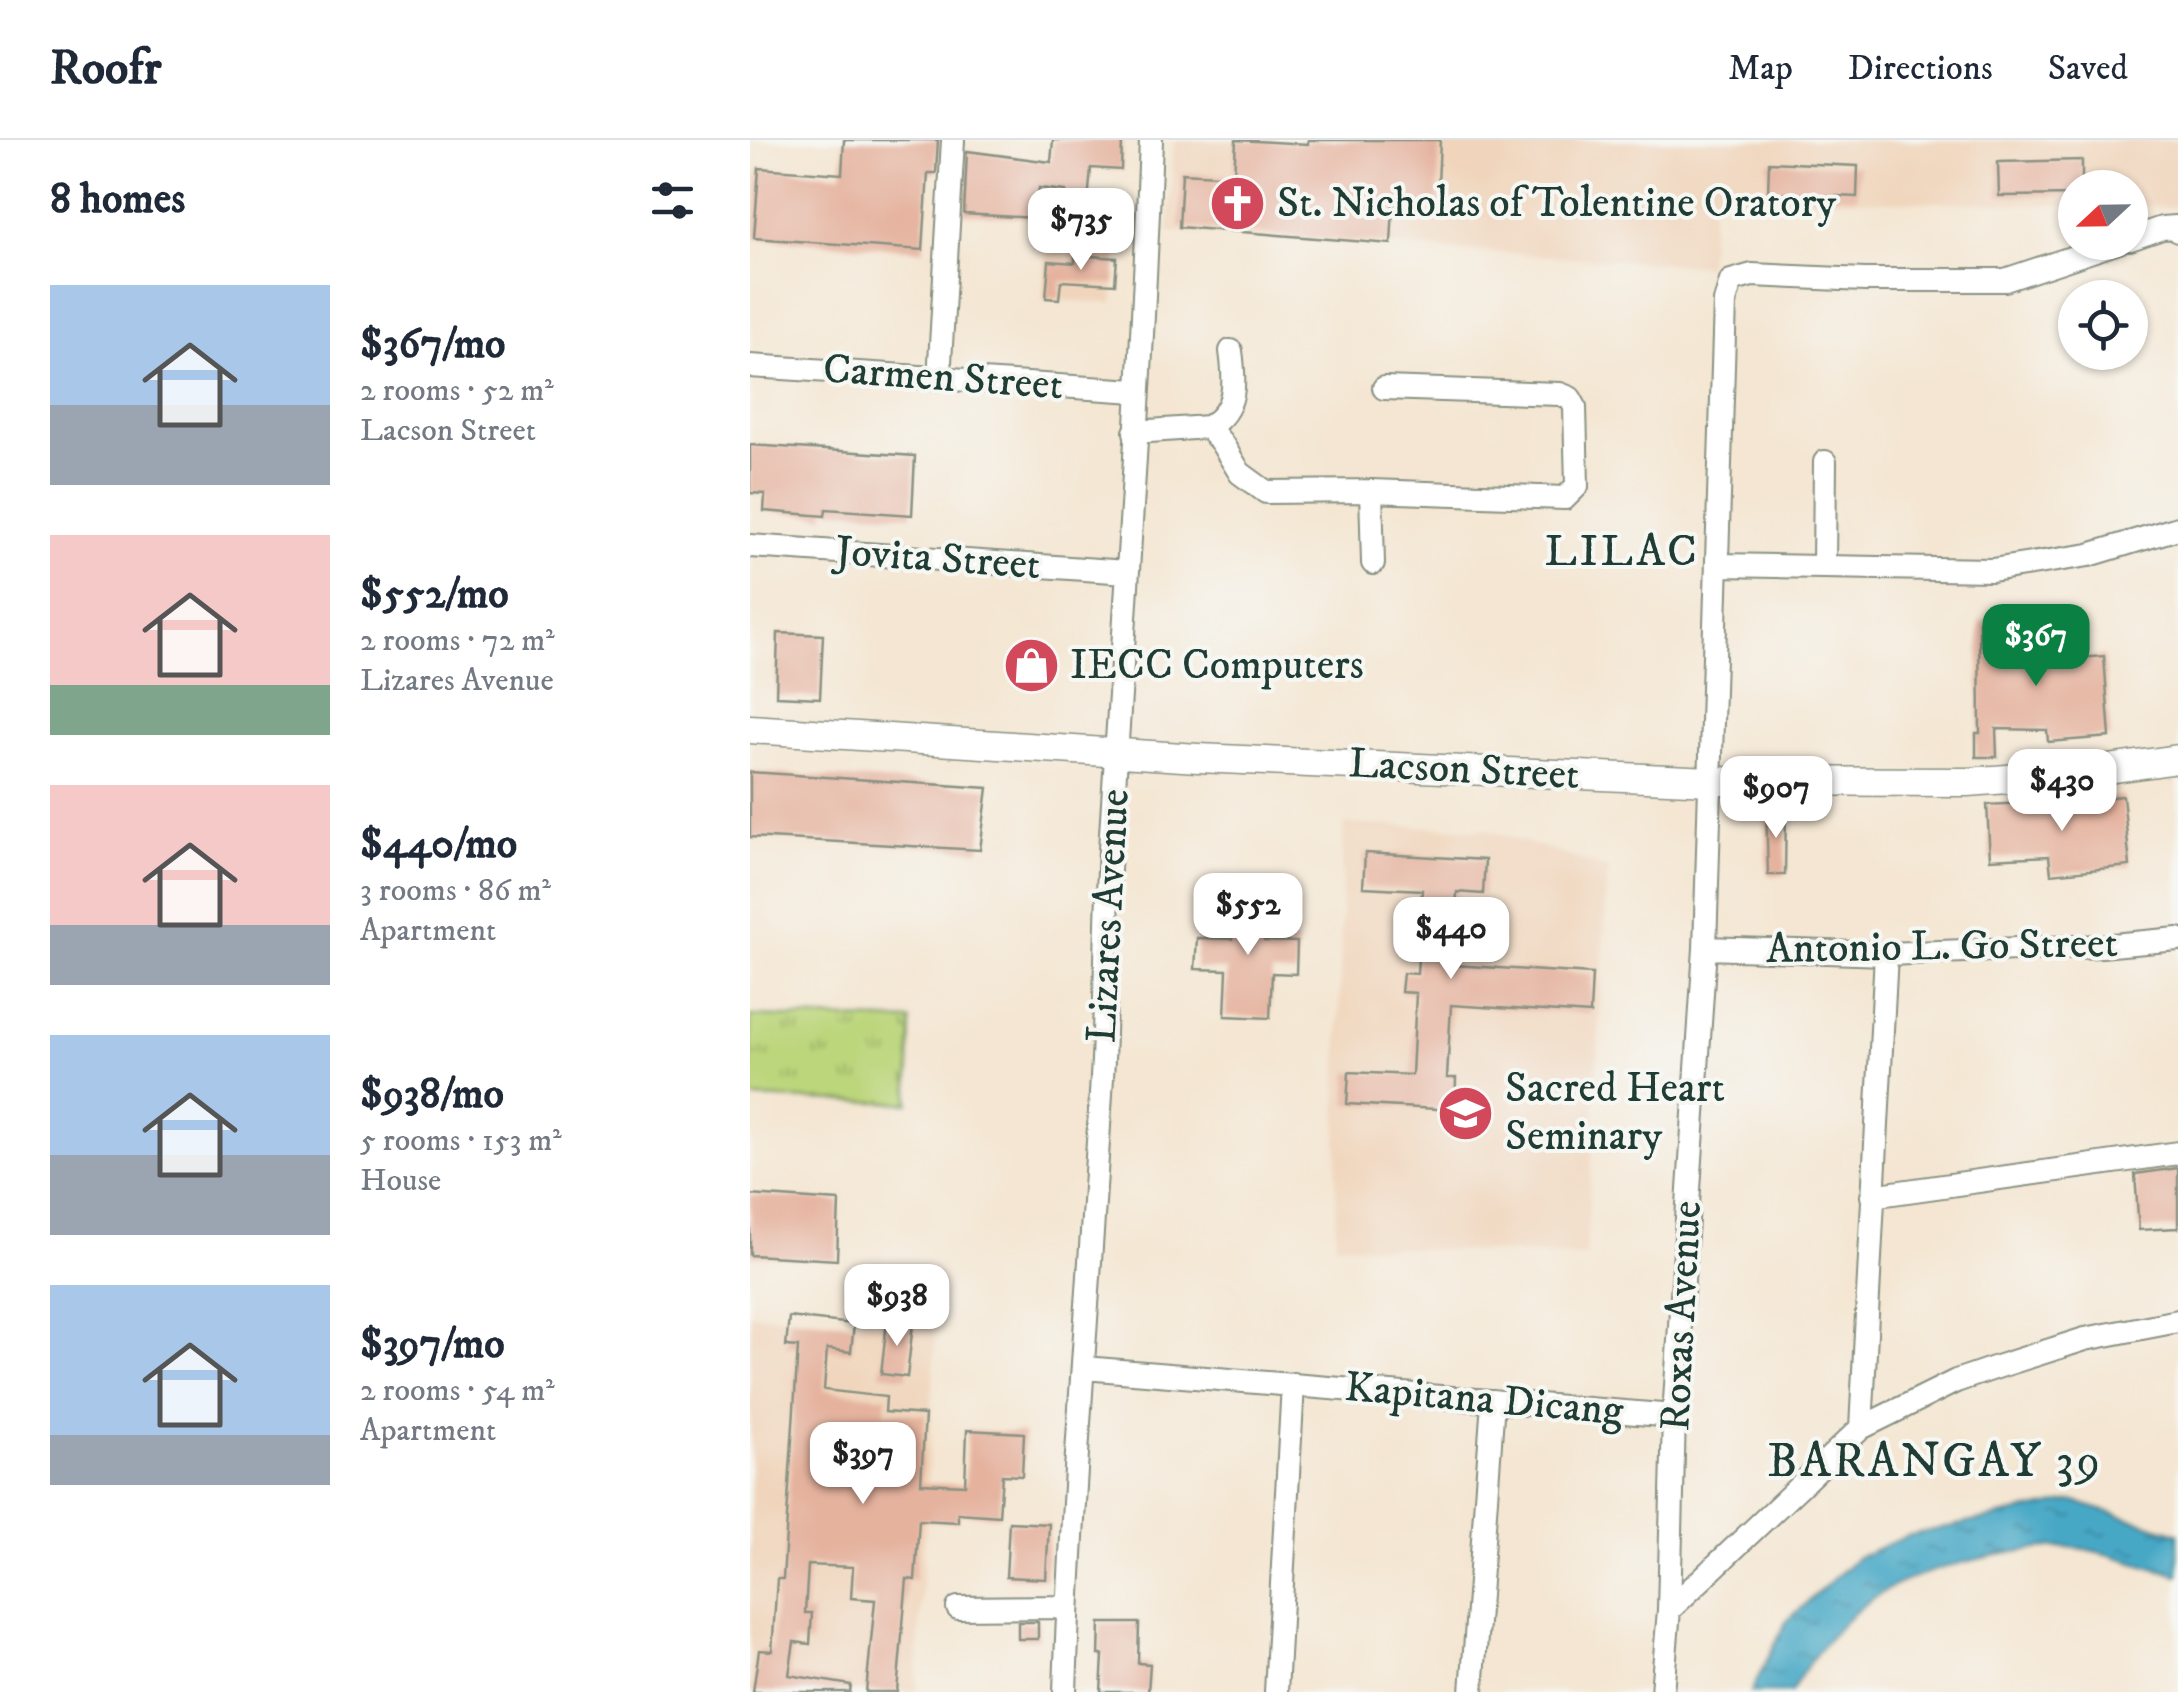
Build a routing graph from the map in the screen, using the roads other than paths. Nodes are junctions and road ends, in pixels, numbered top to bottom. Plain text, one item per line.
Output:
1 (953, 140) edge
2 (1151, 140) edge
3 (2177, 229) edge
4 (2148, 233) edge
5 (2066, 260) edge
6 (1232, 351) dead end
7 (750, 366) edge
8 (939, 379) junction
9 (1384, 388) dead end
10 (1136, 391) junction
11 (1208, 427) junction
12 (1135, 432) junction
13 (1825, 462) dead end
14 (1371, 491) junction
15 (2178, 528) edge
16 (750, 546) edge
17 (1373, 563) dead end
18 (1719, 565) junction
19 (1824, 567) junction
20 (1127, 572) junction
21 (750, 729) edge
22 (1117, 752) junction
23 (2178, 759) edge
24 (1712, 781) junction
25 (2178, 939) edge
26 (1705, 948) junction
27 (1886, 954) junction
28 (2178, 1153) edge
29 (1872, 1196) junction
30 (2178, 1321) edge
31 (1084, 1368) junction
32 (1294, 1384) junction
33 (1493, 1401) junction
34 (1674, 1416) junction
35 (1861, 1428) junction
36 (1068, 1607) junction
37 (958, 1608) dead end
38 (1669, 1610) junction
39 (1065, 1692) edge
40 (1276, 1692) edge
41 (1472, 1692) edge
42 (1662, 1692) edge

1 - 8 street
2 - 10 street, Lizares Avenue
3 - 4 street
5 - 18 street, Roxas Avenue
6 - 11 street
7 - 8 street, Carmen Street
8 - 10 street, Carmen Street
9 - 14 street
10 - 12 street, Lizares Avenue
11 - 12 street
11 - 14 street
12 - 20 street, Lizares Avenue
13 - 19 street
14 - 17 street
15 - 19 street
16 - 20 street, Jovita Street
18 - 19 street
18 - 24 street, Roxas Avenue
20 - 22 street, Lizares Avenue
21 - 22 main road, Lacson Street
22 - 24 main road, Lacson Street
22 - 31 street, Lizares Avenue
23 - 24 main road, Lacson Street
24 - 26 street, Roxas Avenue
25 - 27 street, Antonio L. Go Street
26 - 27 street, Antonio L. Go Street
26 - 34 street, Roxas Avenue
27 - 29 street
28 - 29 street
29 - 35 street
30 - 35 street
31 - 32 street, Kapitana Dicang
31 - 36 street, Lizares Avenue
32 - 33 street, Kapitana Dicang
32 - 40 street
33 - 34 street, Kapitana Dicang
33 - 41 street
34 - 38 street, Roxas Avenue
35 - 38 street
36 - 37 street
36 - 39 street, Lizares Avenue
38 - 42 street, Roxas Avenue

